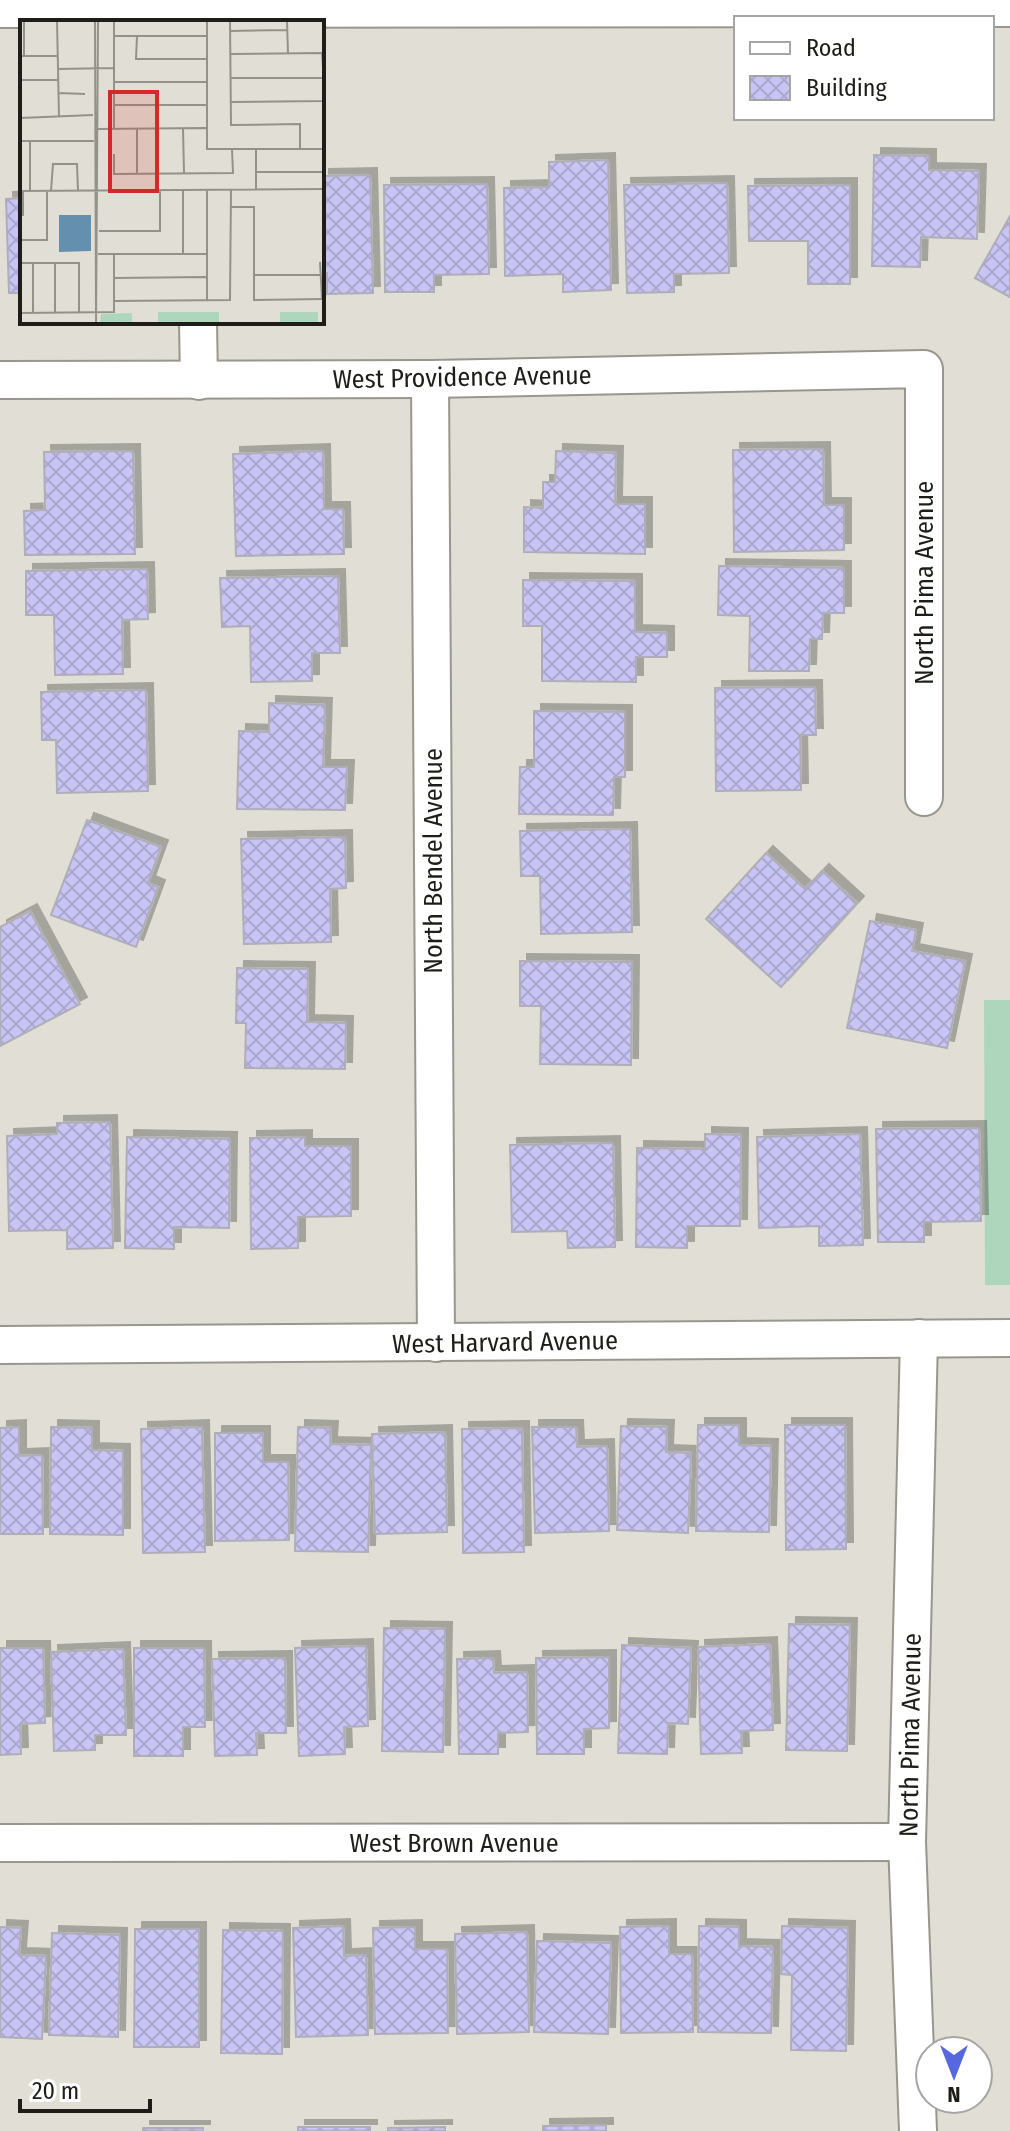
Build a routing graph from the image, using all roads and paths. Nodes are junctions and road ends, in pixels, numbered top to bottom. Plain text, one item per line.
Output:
1 (1010, 4) edge
2 (0, 5) edge
3 (191, 13) edge
4 (198, 324) edge
5 (924, 369) joint
6 (430, 379) junction
7 (0, 380) edge
8 (199, 381) junction
9 (924, 797) dead end
10 (919, 1338) junction
11 (1010, 1338) edge
12 (436, 1343) junction
13 (0, 1345) edge
14 (907, 1842) junction
15 (0, 1843) edge
16 (918, 2131) edge

1 - 3 main road
2 - 3 main road
4 - 8 street
5 - 6 street, West Providence Avenue
5 - 9 street, North Pima Avenue
6 - 8 street, West Providence Avenue
6 - 12 street, North Bendel Avenue
7 - 8 street, West Providence Avenue
10 - 11 street, West Harvard Avenue
10 - 12 street, West Harvard Avenue
10 - 14 street, North Pima Avenue
12 - 13 street, West Harvard Avenue
14 - 15 street, West Brown Avenue
14 - 16 street, North Pima Avenue

